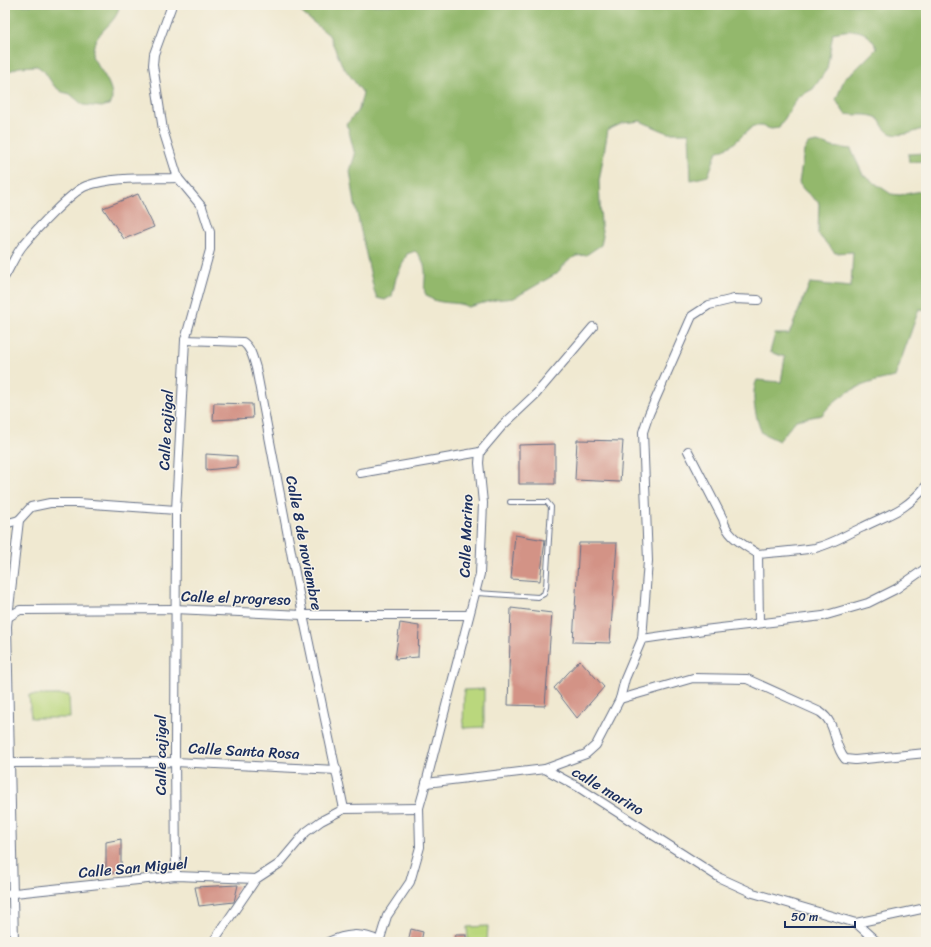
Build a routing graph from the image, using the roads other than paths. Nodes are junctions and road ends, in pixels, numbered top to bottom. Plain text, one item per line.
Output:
1 (172, 5) edge
2 (178, 178) junction
3 (5, 276) edge
4 (758, 300) dead end
5 (593, 327) dead end
6 (185, 340) junction
7 (688, 451) dead end
8 (480, 452) junction
9 (360, 473) dead end
10 (926, 486) edge
11 (510, 502) dead end
12 (176, 510) junction
13 (18, 520) junction
14 (5, 524) edge
15 (758, 554) junction
16 (926, 568) edge
17 (477, 593) junction
18 (176, 609) junction
19 (303, 615) junction
20 (469, 615) junction
21 (6, 619) edge
22 (759, 623) junction
23 (642, 639) junction
24 (620, 699) junction
25 (926, 753) edge
26 (175, 762) junction
27 (8, 763) edge
28 (337, 770) junction
29 (545, 770) junction
30 (426, 783) junction
31 (419, 808) junction
32 (344, 809) junction
33 (176, 876) junction
34 (256, 879) junction
35 (9, 894) edge
36 (926, 908) edge
37 (856, 923) junction
38 (14, 942) edge
39 (213, 942) edge
40 (328, 942) edge
41 (379, 942) edge
42 (877, 942) edge

1 - 2 street, Calle cajigal
2 - 3 street
2 - 6 street, Calle cajigal
4 - 23 street
5 - 8 street
6 - 12 street, Calle cajigal
6 - 19 street, Calle 8 de noviembre
7 - 15 street
8 - 9 street
8 - 17 street, Calle Marino
10 - 15 street
11 - 17 lane
12 - 13 street
12 - 18 street, Calle cajigal
13 - 14 street
13 - 21 street
15 - 22 street
16 - 22 street
17 - 20 street, Calle Marino
18 - 19 street, Calle el progreso
18 - 21 street, Calle el progreso
18 - 26 street, Calle cajigal
19 - 20 street, Calle el progreso
19 - 28 street, Calle 8 de noviembre
20 - 30 street, Calle Marino
21 - 27 street
22 - 23 street
23 - 24 street
24 - 25 street
24 - 29 street
26 - 27 street, Calle Santa Rosa
26 - 28 street, Calle Santa Rosa
26 - 33 street, Calle cajigal
27 - 35 street
28 - 32 street, Calle 8 de noviembre
29 - 30 street
29 - 37 street, calle marino
30 - 31 street
31 - 32 street
31 - 41 street
32 - 34 street
33 - 34 street, Calle San Miguel
33 - 35 street, Calle San Miguel
34 - 39 street
35 - 38 street
36 - 37 street, calle marino
37 - 42 street
40 - 41 street

